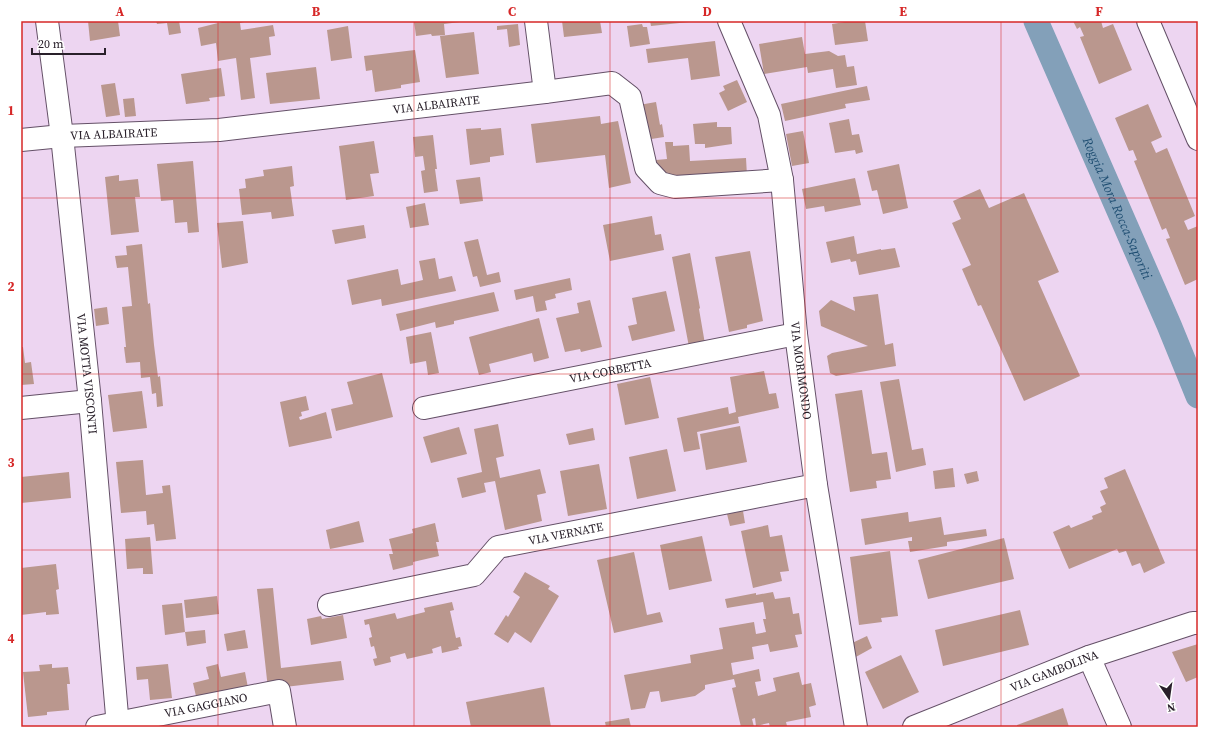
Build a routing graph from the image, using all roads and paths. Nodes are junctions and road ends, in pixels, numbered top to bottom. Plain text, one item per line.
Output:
1 (47, 21) edge
2 (536, 21) edge
3 (729, 21) edge
4 (1148, 21) edge
5 (546, 92) junction
6 (62, 136) junction
7 (1198, 139) edge
8 (21, 140) edge
9 (782, 180) junction
10 (796, 334) junction
11 (90, 401) junction
12 (21, 408) edge
13 (424, 408) dead end
14 (816, 485) junction
15 (329, 605) dead end
16 (1198, 624) edge
17 (1089, 657) junction
18 (111, 725) edge
19 (285, 727) edge
20 (856, 727) edge
21 (914, 727) edge
22 (1120, 727) edge

1 - 6 street, VIA MOTTA VISCONTI
2 - 5 street
3 - 9 street, VIA MORIMONDO
4 - 7 street
5 - 6 street, VIA ALBAIRATE
5 - 9 street, VIA ALBAIRATE
6 - 8 street, VIA ALBAIRATE
6 - 11 street, VIA MOTTA VISCONTI
9 - 10 street, VIA MORIMONDO
10 - 13 street, VIA CORBETTA
10 - 14 street, VIA MORIMONDO
11 - 12 street
11 - 18 street, VIA MOTTA VISCONTI
14 - 15 street, VIA VERNATE
14 - 20 street, VIA MORIMONDO
16 - 17 street, VIA GAMBOLINA
17 - 21 street, VIA GAMBOLINA
17 - 22 street
18 - 19 street, VIA GAGGIANO

